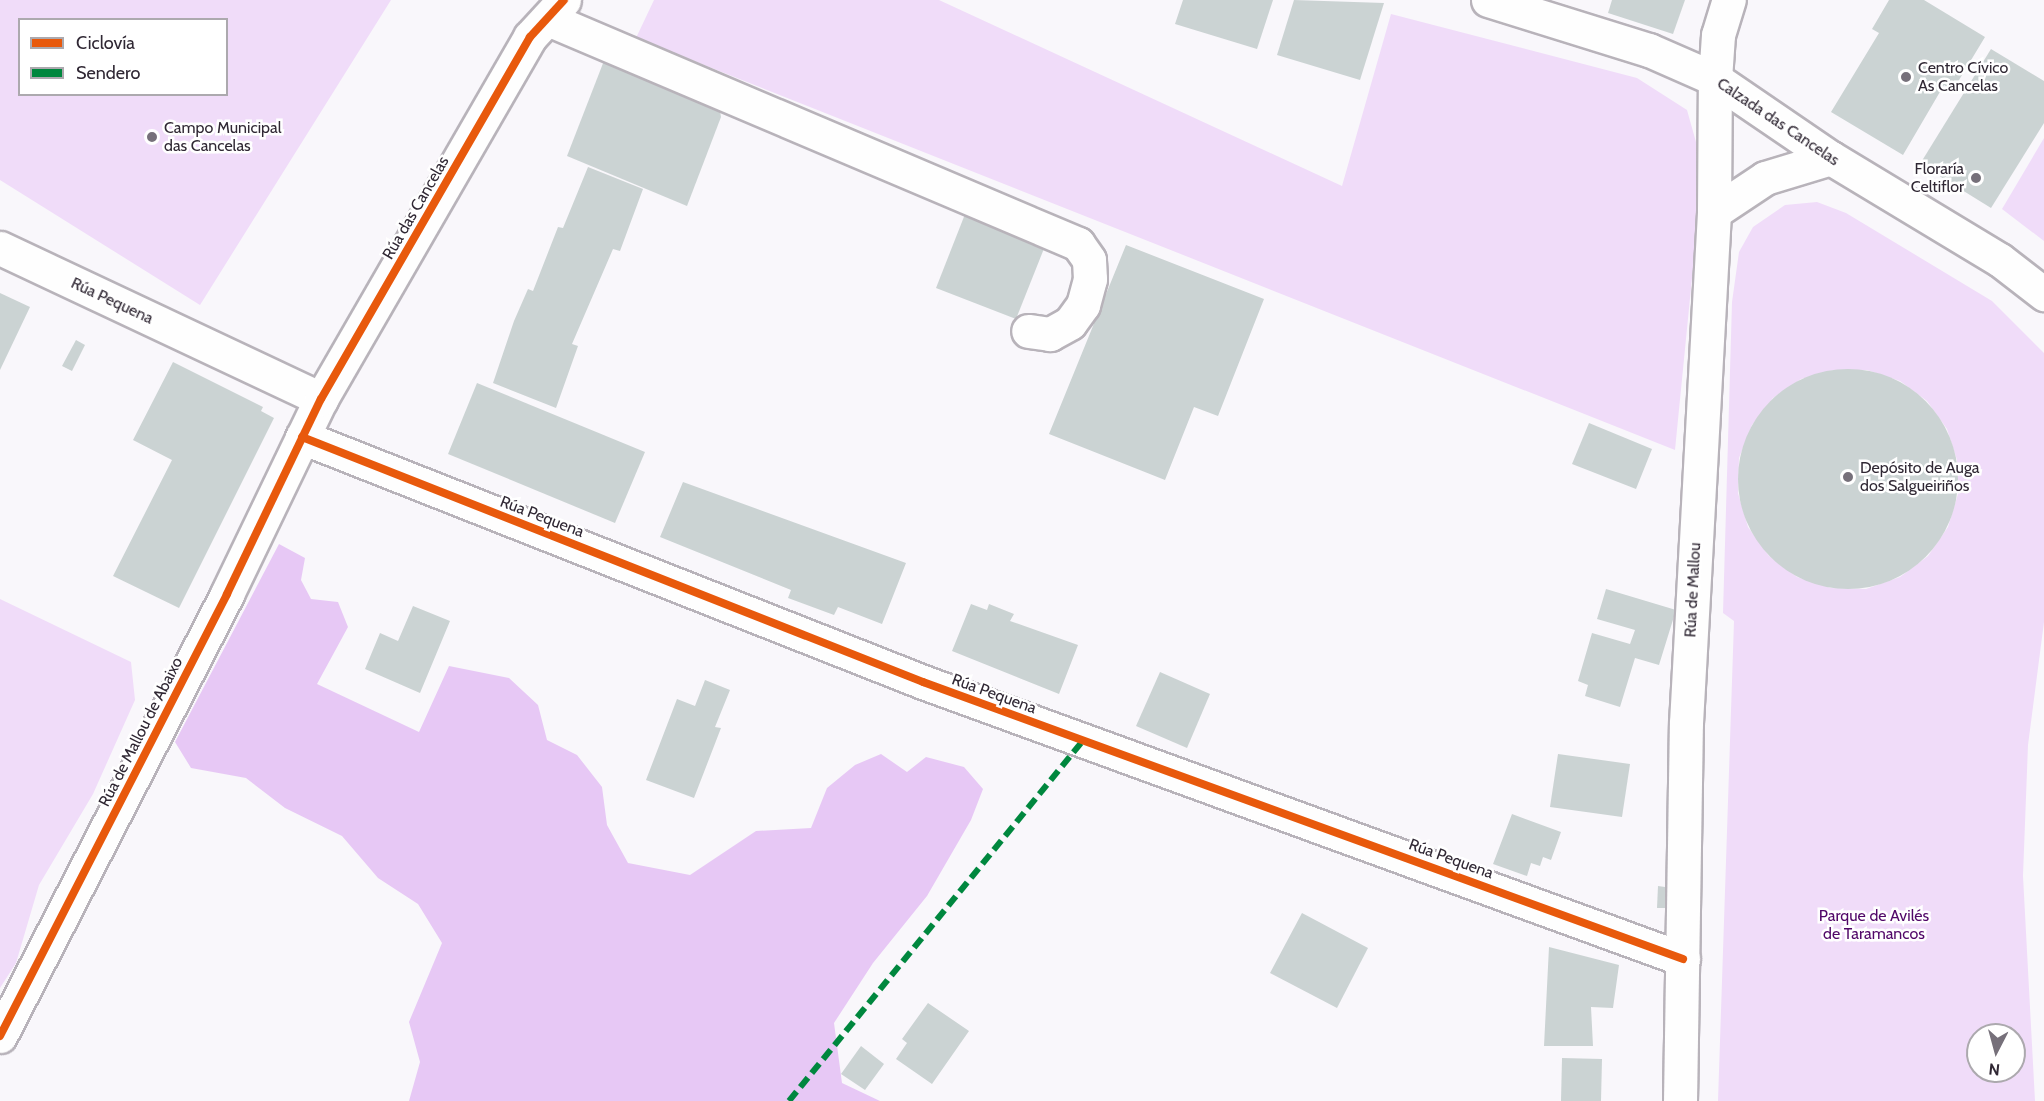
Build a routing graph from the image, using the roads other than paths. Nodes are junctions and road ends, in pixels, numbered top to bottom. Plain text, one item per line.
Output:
1 (1488, 0) edge
2 (1729, 0) edge
3 (544, 14) edge
4 (1715, 79) junction
5 (1832, 158) junction
6 (1714, 212) junction
7 (0, 248) edge
8 (2044, 294) edge
9 (1028, 331) dead end
10 (321, 399) junction
11 (302, 437) junction
12 (1683, 959) junction
13 (0, 1036) edge
14 (1680, 1101) edge

1 - 4 street, Calzada das Cancelas
2 - 4 street, Rúa de Mallou
3 - 9 street
3 - 10 street, Rúa das Cancelas
4 - 5 street, Calzada das Cancelas
4 - 6 street, Rúa de Mallou
5 - 6 street
5 - 8 street, Calzada das Cancelas
6 - 12 street, Rúa de Mallou
7 - 10 street, Rúa Pequena
10 - 11 street, Rúa das Cancelas
11 - 12 street, Rúa Pequena
11 - 13 street, Rúa de Mallou de Abaixo
12 - 14 street, Rúa de Mallou

